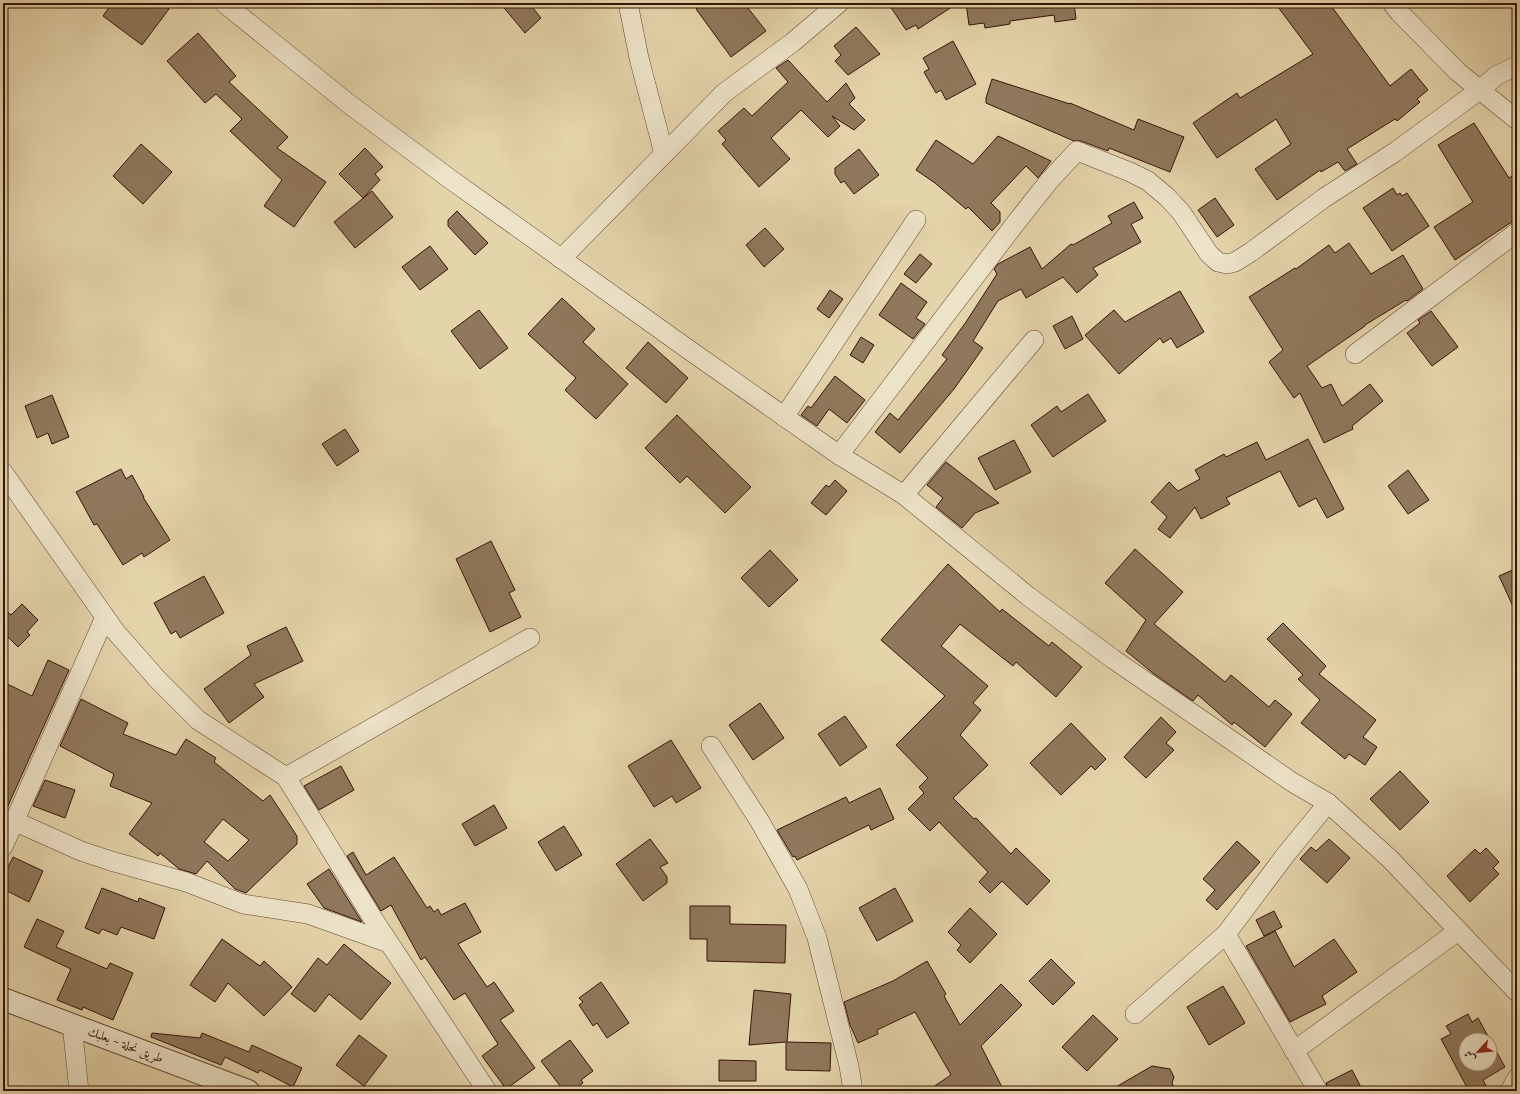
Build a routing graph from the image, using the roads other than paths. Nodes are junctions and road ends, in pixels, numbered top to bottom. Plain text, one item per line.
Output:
1 (224, 3) edge
2 (628, 3) edge
3 (839, 3) edge
4 (1392, 3) edge
5 (1517, 66) edge
6 (1481, 89) junction
7 (1517, 120) edge
8 (664, 154) junction
9 (916, 220) dead end
10 (1517, 232) edge
11 (561, 259) junction
12 (1034, 340) dead end
13 (1355, 354) dead end
14 (784, 416) junction
15 (839, 455) junction
16 (3, 472) edge
17 (904, 495) junction
18 (105, 617) junction
19 (530, 638) dead end
20 (711, 746) dead end
21 (286, 778) junction
22 (1328, 803) junction
23 (14, 821) junction
24 (3, 848) edge
25 (1458, 931) junction
26 (1226, 934) junction
27 (388, 943) junction
28 (1517, 992) edge
29 (3, 999) edge
30 (1135, 1014) dead end
31 (72, 1024) junction
32 (1294, 1051) junction
33 (1517, 1078) edge
34 (79, 1091) edge
35 (248, 1091) edge
36 (487, 1091) edge
37 (853, 1091) edge
38 (1318, 1091) edge
39 (1510, 1091) edge

1 - 11 street
2 - 8 street
3 - 8 street
4 - 6 street
5 - 6 street
6 - 7 street
6 - 15 street
8 - 11 street
9 - 14 street
10 - 13 street
11 - 14 street
12 - 17 street
14 - 15 street
15 - 17 street
16 - 18 street
17 - 22 street
18 - 21 street
18 - 23 street
19 - 21 street
20 - 37 street
21 - 27 street
22 - 25 street
22 - 26 street
23 - 24 street
23 - 27 street
25 - 28 street
25 - 32 street
26 - 30 street
26 - 32 street
27 - 36 street
29 - 31 street, طريق نحلة - بعلبك
31 - 34 street
31 - 35 street, طريق نحلة - بعلبك
32 - 38 street
33 - 39 street

